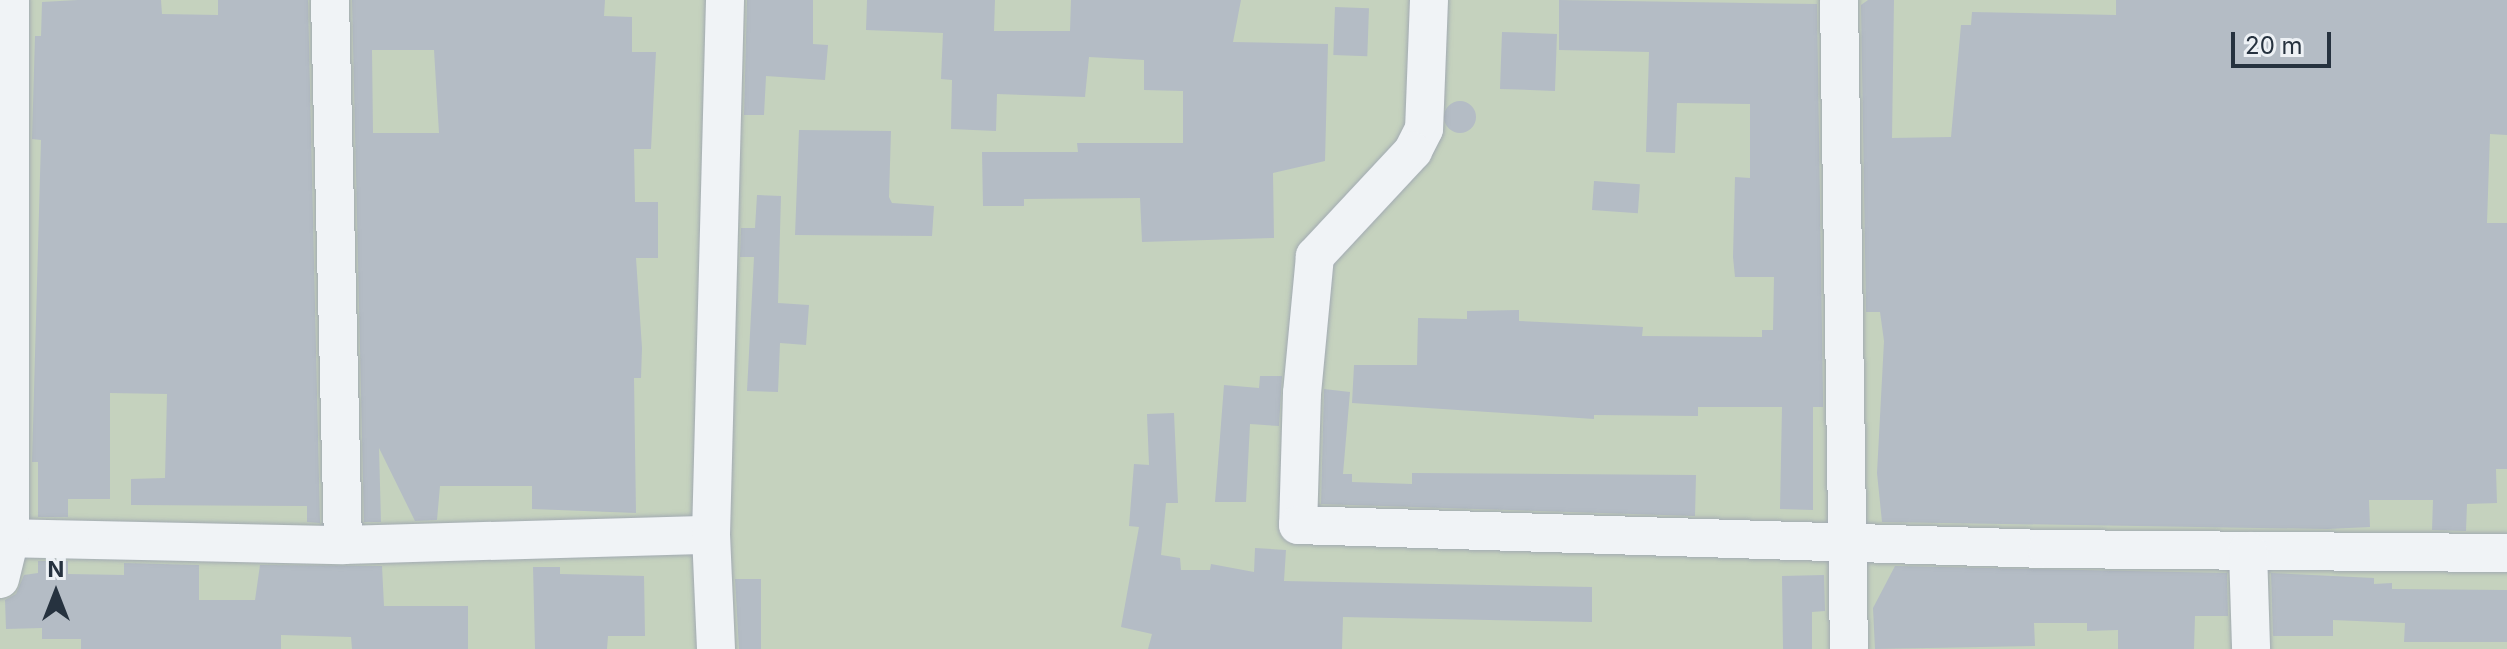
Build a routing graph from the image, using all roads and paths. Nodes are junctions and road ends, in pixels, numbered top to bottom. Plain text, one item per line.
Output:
1 (10, 0) edge
2 (330, 0) edge
3 (725, 0) edge
4 (1429, 0) edge
5 (1839, 0) edge
6 (711, 535) junction
7 (5, 538) edge
8 (1851, 542) junction
9 (343, 545) junction
10 (2248, 551) junction
11 (2507, 553) edge
12 (0, 579) edge
13 (716, 649) edge
14 (1849, 649) edge
15 (2251, 649) edge

1 - 7 street
2 - 9 street
3 - 6 street
4 - 8 street
5 - 8 street
6 - 9 street
6 - 13 street
7 - 9 street
7 - 12 street
8 - 10 street
8 - 14 street
10 - 11 street
10 - 15 street

